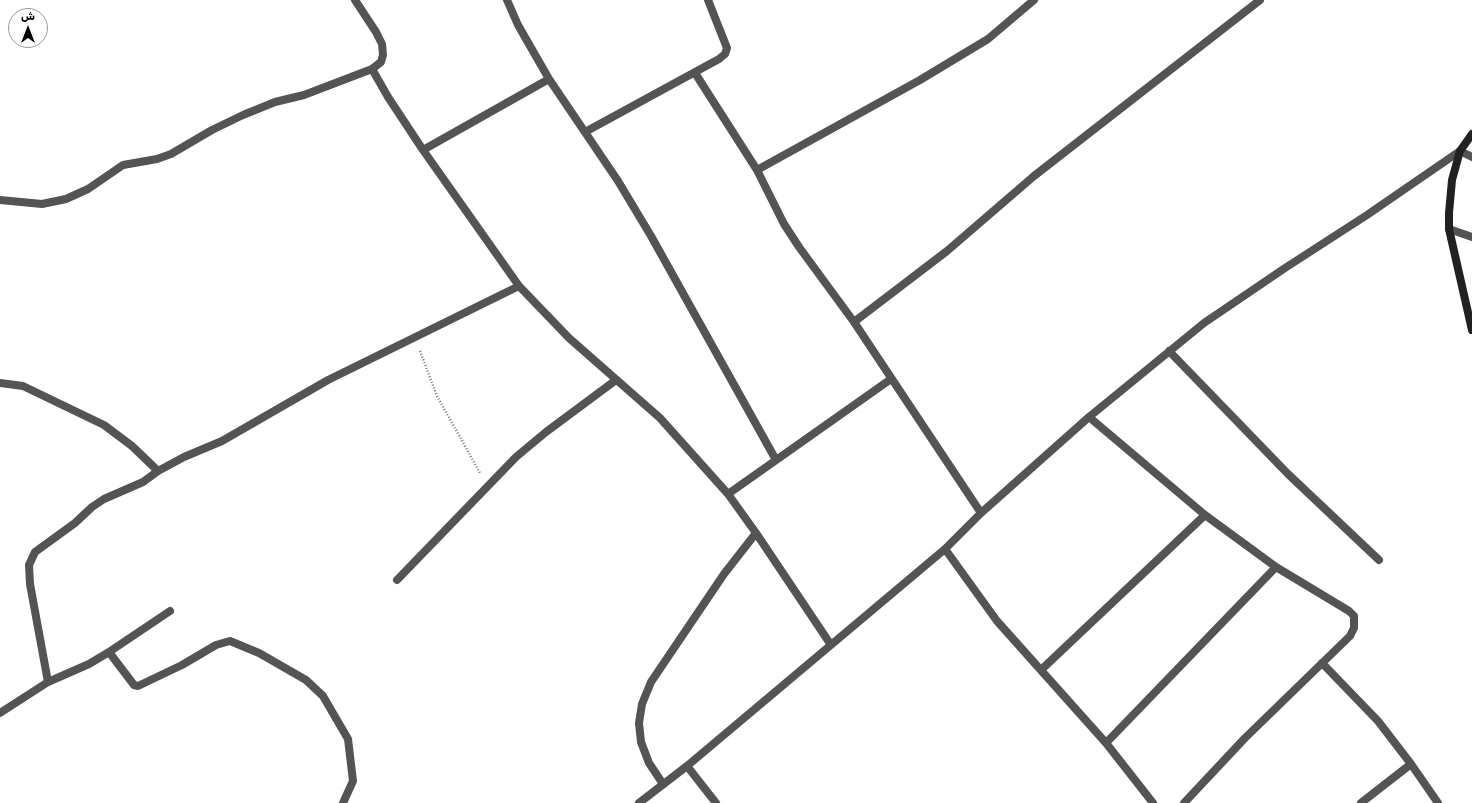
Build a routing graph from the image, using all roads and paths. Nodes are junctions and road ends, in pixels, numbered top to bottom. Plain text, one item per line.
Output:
1 (355, 0) edge
2 (507, 0) edge
3 (708, 0) edge
4 (1034, 0) edge
5 (1260, 0) edge
6 (372, 69) junction
7 (695, 72) junction
8 (549, 79) junction
9 (585, 132) junction
10 (1472, 134) edge
11 (423, 150) junction
12 (1460, 151) junction
13 (1472, 157) edge
14 (757, 170) junction
15 (0, 200) edge
16 (1449, 230) junction
17 (1472, 237) edge
18 (520, 286) junction
19 (854, 322) junction
20 (1472, 330) edge
21 (415, 337) junction
22 (1169, 351) junction
23 (891, 379) junction
24 (616, 380) junction
25 (0, 383) edge
26 (1089, 417) junction
27 (776, 460) junction
28 (158, 471) junction
29 (488, 486) junction
30 (728, 494) junction
31 (981, 513) junction
32 (1205, 515) junction
33 (756, 533) junction
34 (945, 549) junction
35 (1379, 560) dead end
36 (1276, 567) junction
37 (398, 580) dead end
38 (170, 611) dead end
39 (830, 645) junction
40 (109, 652) junction
41 (1322, 663) junction
42 (1041, 670) junction
43 (48, 682) junction
44 (0, 713) edge
45 (1106, 743) junction
46 (1411, 764) junction
47 (686, 766) junction
48 (663, 784) junction
49 (343, 803) edge
50 (639, 803) edge
51 (716, 803) edge
52 (1153, 803) edge
53 (1184, 803) edge
54 (1361, 803) edge
55 (1438, 803) edge

1 - 6 street
2 - 8 street
3 - 7 street
4 - 14 street
5 - 19 street
6 - 11 street
6 - 15 street
7 - 9 street
7 - 14 street
8 - 9 street
8 - 11 street
9 - 27 street
10 - 12 street
11 - 18 street
12 - 13 street
12 - 16 street
12 - 22 street
14 - 19 street
16 - 17 street
16 - 20 street
18 - 21 street
18 - 24 street
19 - 23 street
21 - 28 street
21 - 29 path
22 - 26 street
22 - 35 street
23 - 27 street
23 - 31 street
24 - 29 street
24 - 30 street
25 - 28 street
26 - 31 street
26 - 32 street
27 - 30 street
28 - 43 street
29 - 37 street
30 - 33 street
31 - 34 street
32 - 36 street
32 - 42 street
33 - 39 street
33 - 48 street
34 - 39 street
34 - 42 street
36 - 41 street
36 - 45 street
38 - 40 street
39 - 47 street
40 - 43 street
40 - 49 street
41 - 46 street
41 - 53 street
42 - 45 street
43 - 44 street
45 - 52 street
46 - 54 street
46 - 55 street
47 - 48 street
47 - 51 street
48 - 50 street

